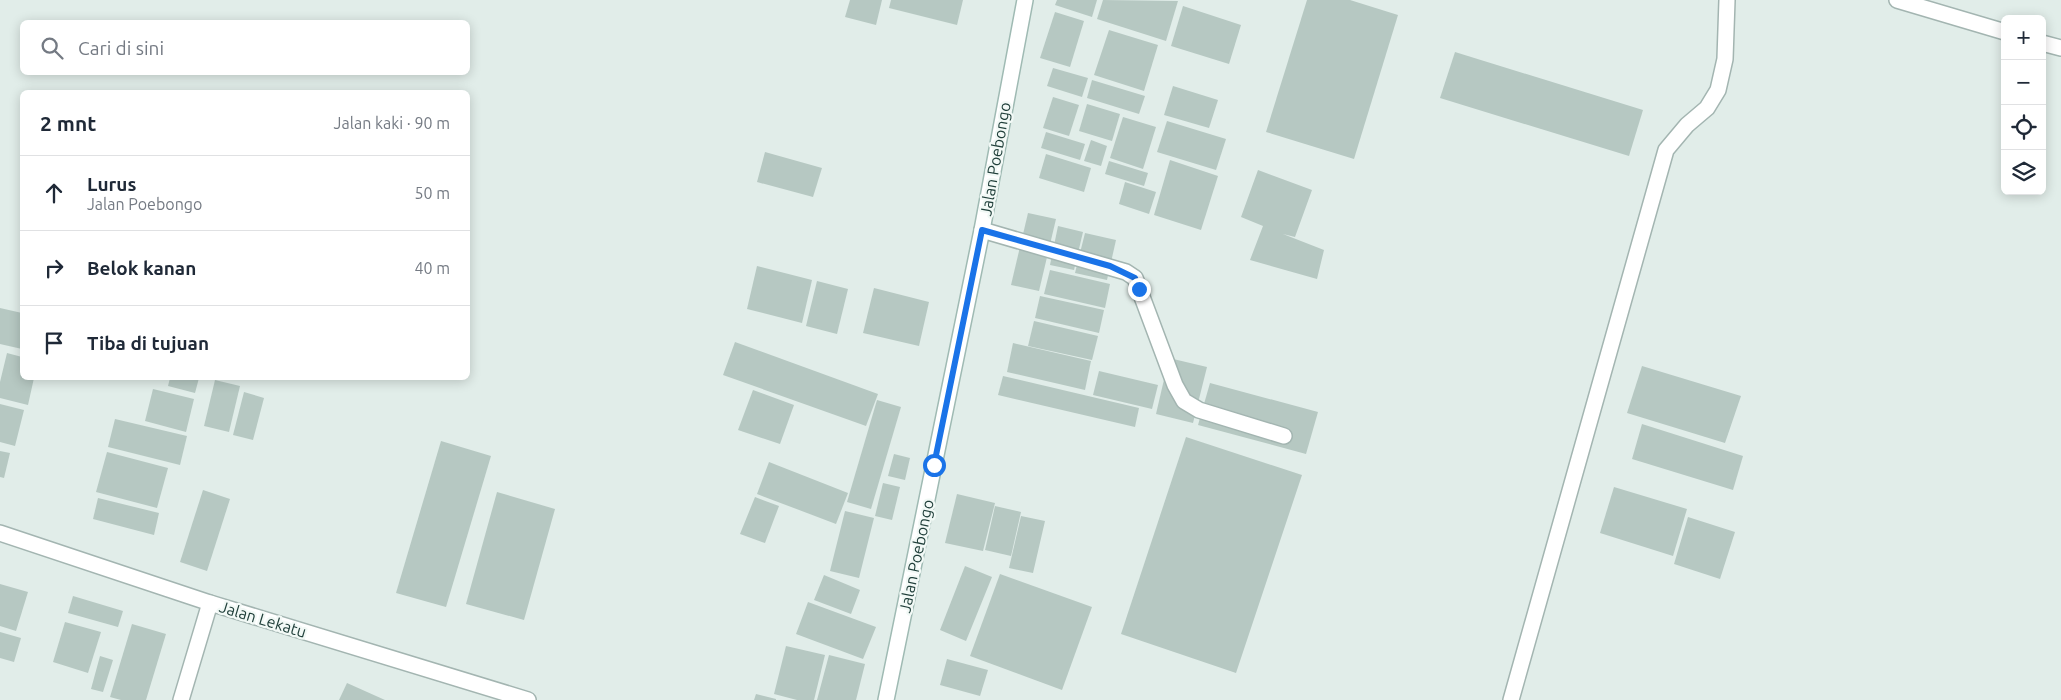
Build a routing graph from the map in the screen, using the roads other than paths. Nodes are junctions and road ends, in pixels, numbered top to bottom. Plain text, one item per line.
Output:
1 (1024, 0) edge
2 (1728, 0) edge
3 (1897, 0) edge
4 (2001, 31) edge
5 (2046, 44) edge
6 (2061, 48) edge
7 (982, 230) junction
8 (1284, 436) dead end
9 (0, 533) edge
10 (210, 602) junction
11 (181, 700) edge
12 (528, 700) edge
13 (886, 700) edge
14 (1510, 700) edge

1 - 7 street, Jalan Poebongo
2 - 14 street
3 - 4 street
5 - 6 street
7 - 8 street
7 - 13 street, Jalan Poebongo
9 - 10 street, Jalan Lekatu
10 - 11 street
10 - 12 street, Jalan Lekatu

